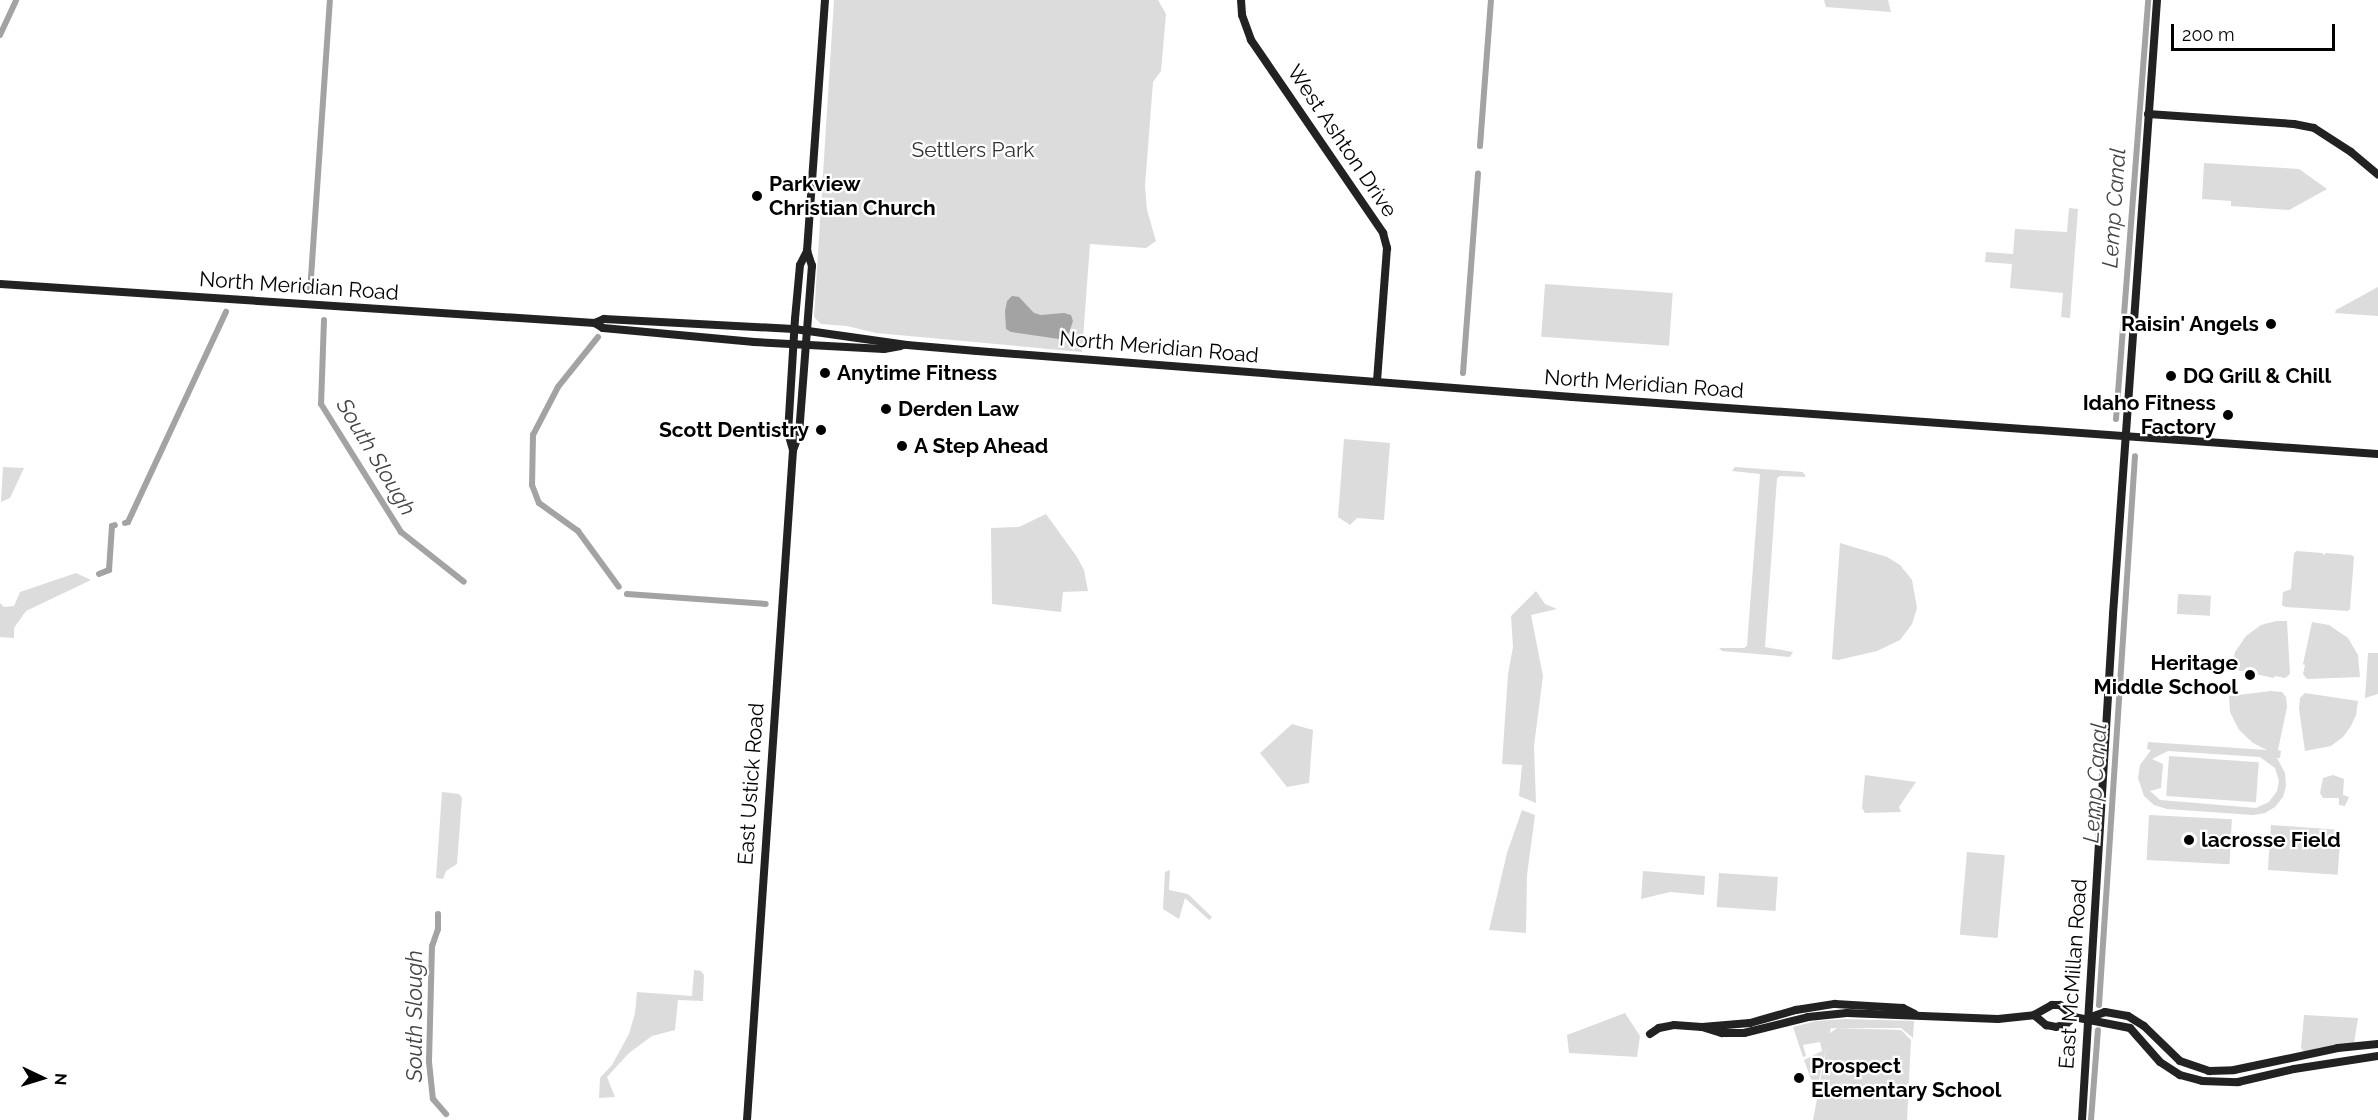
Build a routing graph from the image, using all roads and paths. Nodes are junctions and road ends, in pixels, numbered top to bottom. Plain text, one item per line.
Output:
1 (825, 0) edge
2 (1241, 0) edge
3 (2157, 0) edge
4 (2148, 114) junction
5 (2378, 175) edge
6 (807, 251) junction
7 (0, 284) edge
8 (629, 321) junction
9 (595, 324) junction
10 (795, 329) junction
11 (628, 330) junction
12 (807, 331) junction
13 (794, 344) junction
14 (806, 344) junction
15 (907, 345) junction
16 (1377, 382) junction
17 (2126, 435) junction
18 (793, 450) junction
19 (2378, 454) edge
20 (2034, 1015) junction
21 (2074, 1017) junction
22 (2088, 1018) junction
23 (1650, 1034) dead end
24 (2378, 1044) edge
25 (2378, 1056) edge
26 (747, 1120) edge
27 (2082, 1120) edge

1 - 6 main road
2 - 16 main road, West Ashton Drive
3 - 4 main road, East McMillan Road
4 - 5 main road
4 - 17 main road, East McMillan Road
6 - 10 main road, East Ustick Road
6 - 12 main road, East Ustick Road
7 - 9 main road, North Meridian Road
8 - 9 main road, North Meridian Road
8 - 10 main road, North Meridian Road
8 - 11 main road
9 - 11 main road, North Meridian Road
10 - 12 main road, North Meridian Road
10 - 13 main road, East Ustick Road
11 - 13 main road, North Meridian Road
12 - 14 main road, East Ustick Road
12 - 15 main road, North Meridian Road
13 - 14 main road, North Meridian Road
13 - 18 main road, East Ustick Road
14 - 15 main road, North Meridian Road
14 - 18 main road, East Ustick Road
15 - 16 main road, North Meridian Road
16 - 17 main road, North Meridian Road
17 - 19 main road, North Meridian Road
17 - 22 main road, East McMillan Road
18 - 26 main road, East Ustick Road
20 - 21 main road
20 - 21 main road
20 - 23 main road
21 - 22 main road
22 - 24 main road
22 - 25 main road
22 - 27 main road, East McMillan Road

